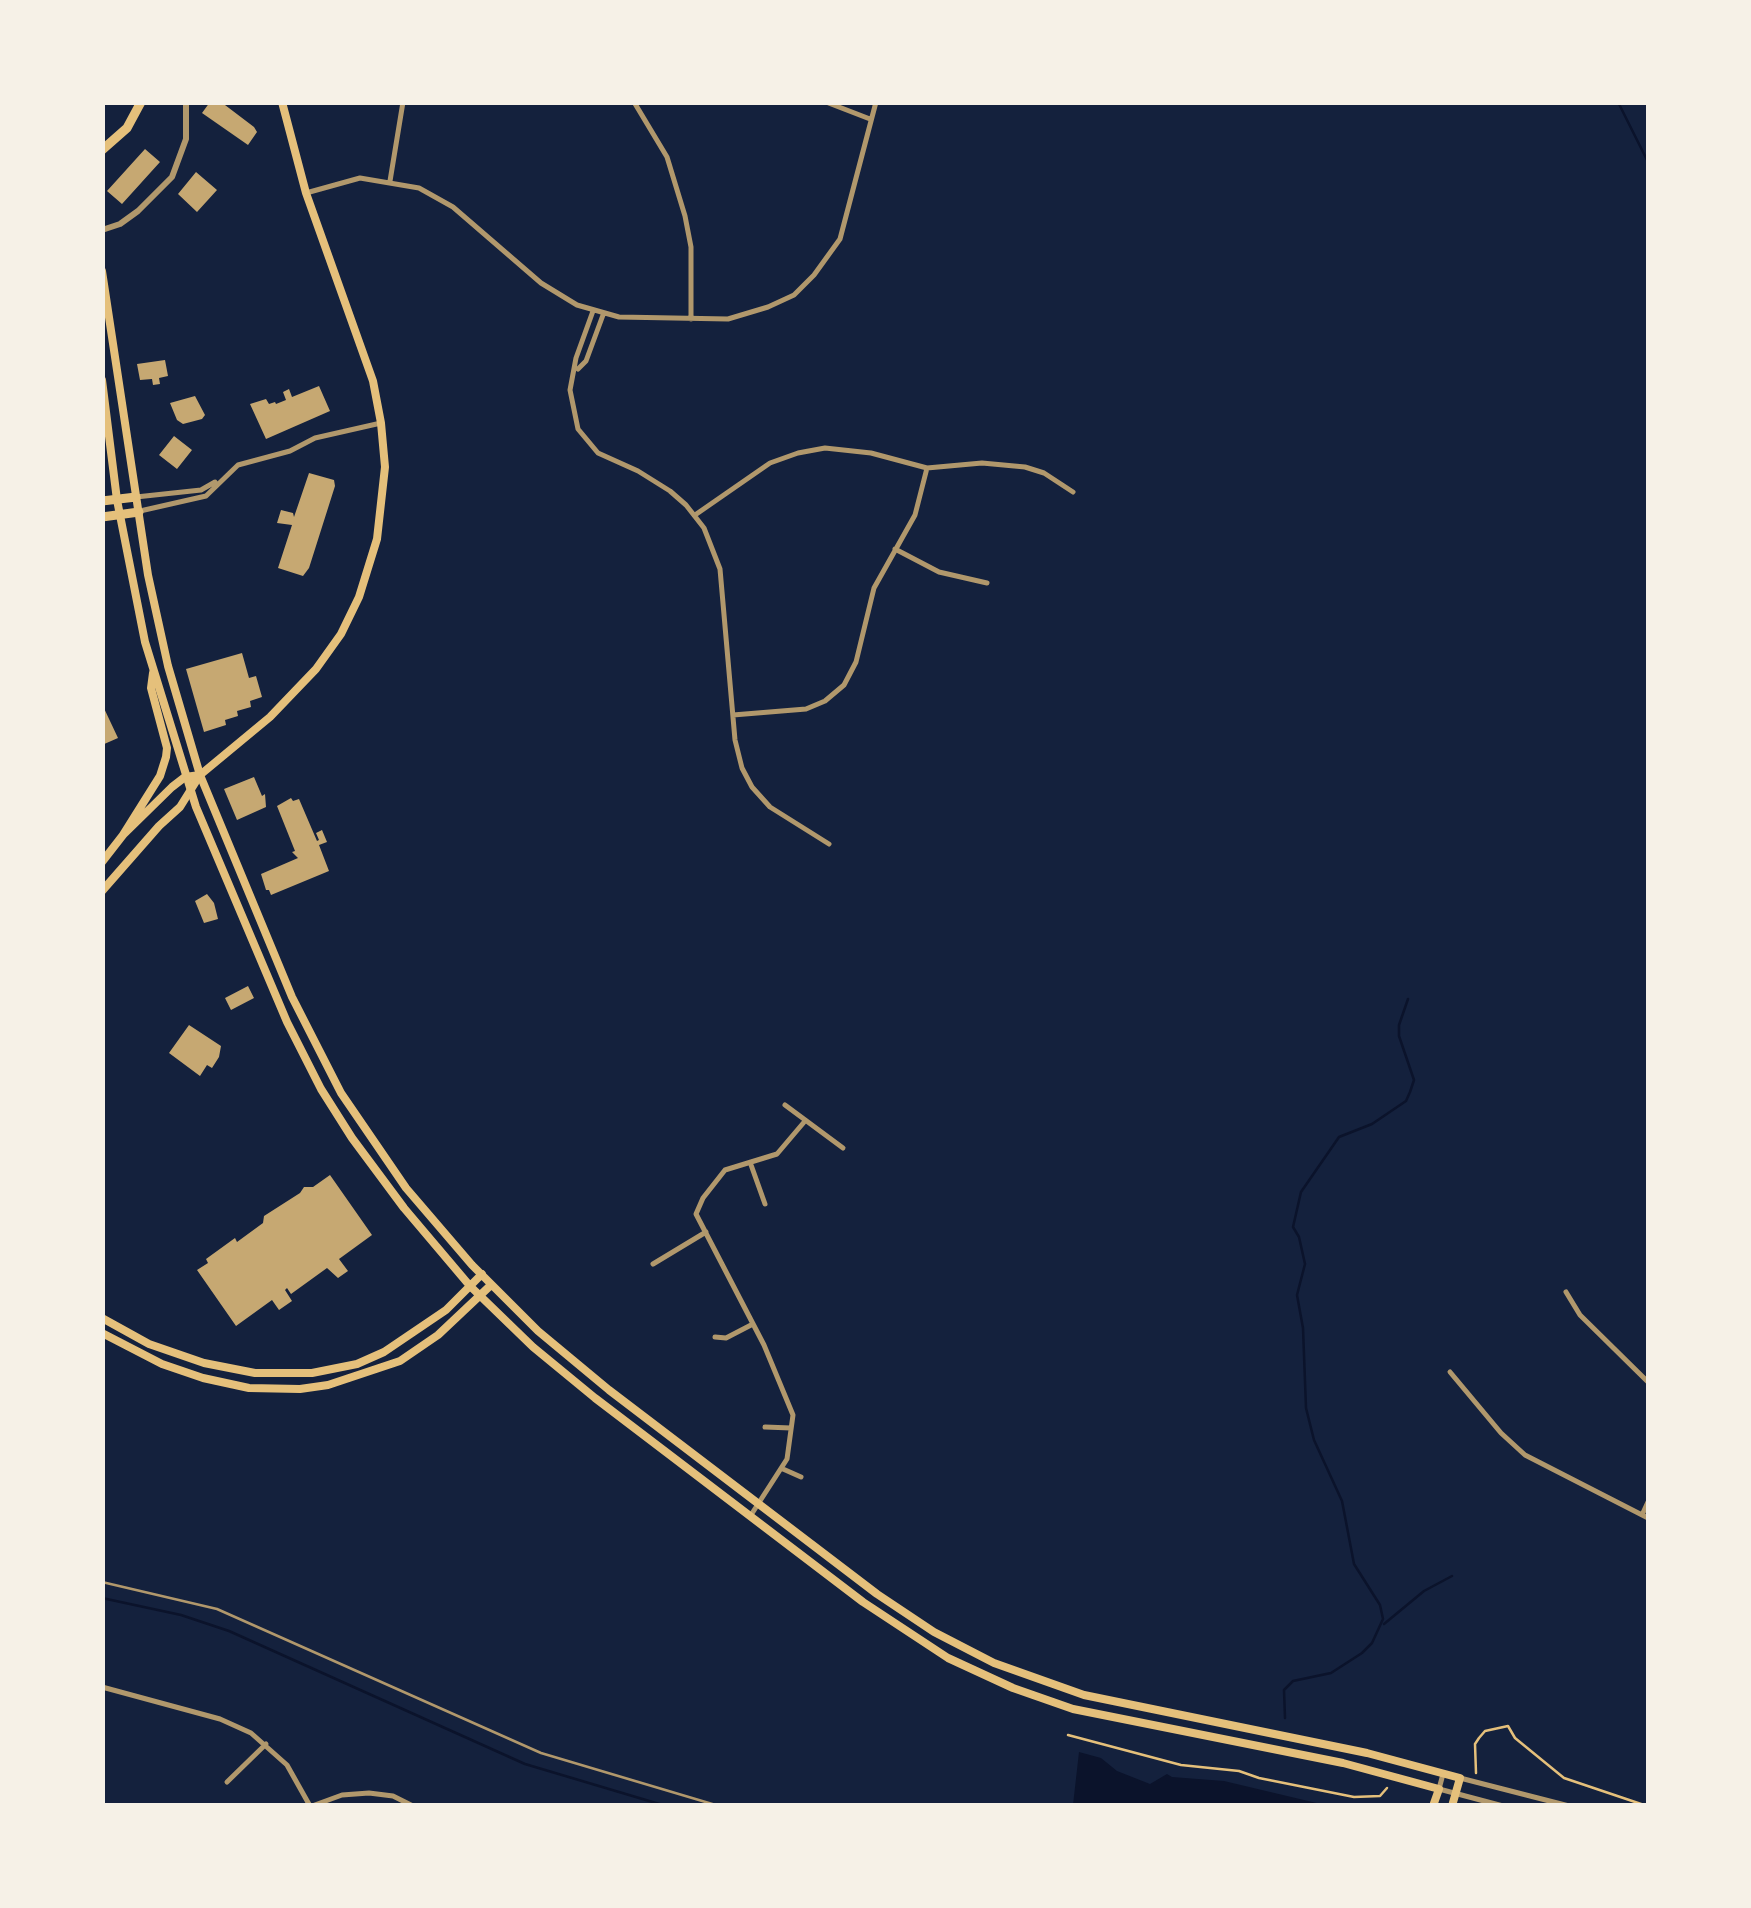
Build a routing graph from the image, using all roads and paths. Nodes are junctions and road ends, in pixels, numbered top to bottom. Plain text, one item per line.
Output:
1 (141, 102) edge
2 (186, 102) edge
3 (282, 102) edge
4 (403, 102) edge
5 (634, 102) edge
6 (826, 102) edge
7 (876, 102) edge
8 (871, 119) junction
9 (102, 150) edge
10 (390, 181) junction
11 (306, 192) junction
12 (102, 230) edge
13 (102, 271) edge
14 (593, 312) junction
15 (603, 315) junction
16 (691, 319) junction
17 (576, 372) junction
18 (102, 380) edge
19 (382, 423) junction
20 (927, 468) junction
21 (222, 478) junction
22 (1073, 492) dead end
23 (136, 497) junction
24 (117, 500) junction
25 (102, 501) edge
26 (139, 512) junction
27 (120, 516) junction
28 (695, 516) junction
29 (102, 518) edge
30 (895, 549) junction
31 (987, 583) dead end
32 (153, 672) junction
33 (733, 715) junction
34 (200, 775) junction
35 (185, 776) junction
36 (190, 791) junction
37 (123, 835) junction
38 (830, 844) dead end
39 (102, 862) edge
40 (102, 891) edge
41 (785, 1105) dead end
42 (806, 1120) junction
43 (843, 1148) dead end
44 (750, 1162) junction
45 (764, 1204) dead end
46 (706, 1232) junction
47 (653, 1264) dead end
48 (482, 1274) junction
49 (492, 1285) junction
50 (470, 1286) junction
51 (1566, 1292) dead end
52 (480, 1296) junction
53 (102, 1318) edge
54 (754, 1324) junction
55 (115, 1326) junction
56 (104, 1337) edge
57 (715, 1337) dead end
58 (1450, 1372) dead end
59 (1648, 1382) edge
60 (764, 1427) dead end
61 (793, 1428) junction
62 (783, 1468) junction
63 (802, 1477) dead end
64 (1648, 1502) edge
65 (758, 1504) junction
66 (750, 1516) junction
67 (1645, 1516) edge
68 (102, 1582) edge
69 (104, 1687) edge
70 (102, 1699) edge
71 (1068, 1736) dead end
72 (266, 1744) junction
73 (1476, 1773) dead end
74 (1443, 1774) junction
75 (1460, 1778) junction
76 (227, 1782) dead end
77 (1387, 1788) dead end
78 (1439, 1789) junction
79 (1456, 1794) junction
80 (311, 1806) edge
81 (413, 1806) edge
82 (719, 1806) edge
83 (1433, 1806) edge
84 (1452, 1806) edge
85 (1503, 1806) edge
86 (1569, 1806) edge
87 (1647, 1806) edge

1 - 9 highway
2 - 12 street
3 - 11 main road
4 - 10 street
5 - 16 street
6 - 8 street
7 - 8 street
8 - 16 street
10 - 11 street
10 - 14 street
11 - 19 main road
13 - 23 main road
14 - 15 street
14 - 17 street
15 - 16 street
15 - 17 street
17 - 28 street
18 - 24 main road
19 - 21 street
19 - 34 main road
20 - 22 street
20 - 28 street
20 - 30 street
21 - 23 street
21 - 26 street
23 - 24 highway
23 - 26 main road
24 - 25 highway
24 - 27 main road
26 - 27 highway
26 - 34 main road
27 - 29 highway
27 - 32 main road
28 - 33 street
30 - 31 street
30 - 33 street
32 - 35 main road
32 - 37 main road
33 - 38 street
34 - 35 main road
34 - 36 main road
34 - 48 main road
35 - 36 main road
35 - 37 main road
36 - 40 main road
36 - 50 main road
37 - 39 main road
41 - 42 street
42 - 43 street
42 - 44 street
44 - 45 street
44 - 46 street
46 - 47 street
46 - 54 street
48 - 49 main road
48 - 50 main road
49 - 52 main road
49 - 65 main road
50 - 52 main road
50 - 55 main road
51 - 59 street
52 - 56 main road
52 - 66 main road
53 - 55 main road
54 - 57 street
54 - 61 street
55 - 56 street
58 - 67 street
60 - 61 street
61 - 62 street
62 - 63 street
62 - 65 street
64 - 67 street
65 - 66 street
65 - 74 main road
66 - 78 main road
68 - 82 lane
69 - 70 street
69 - 72 street
71 - 77 path
72 - 76 street
72 - 80 street
73 - 87 path
74 - 75 main road
74 - 78 street
75 - 79 main road
75 - 86 street
78 - 79 street
78 - 83 main road
79 - 84 main road
79 - 85 street
80 - 81 street

